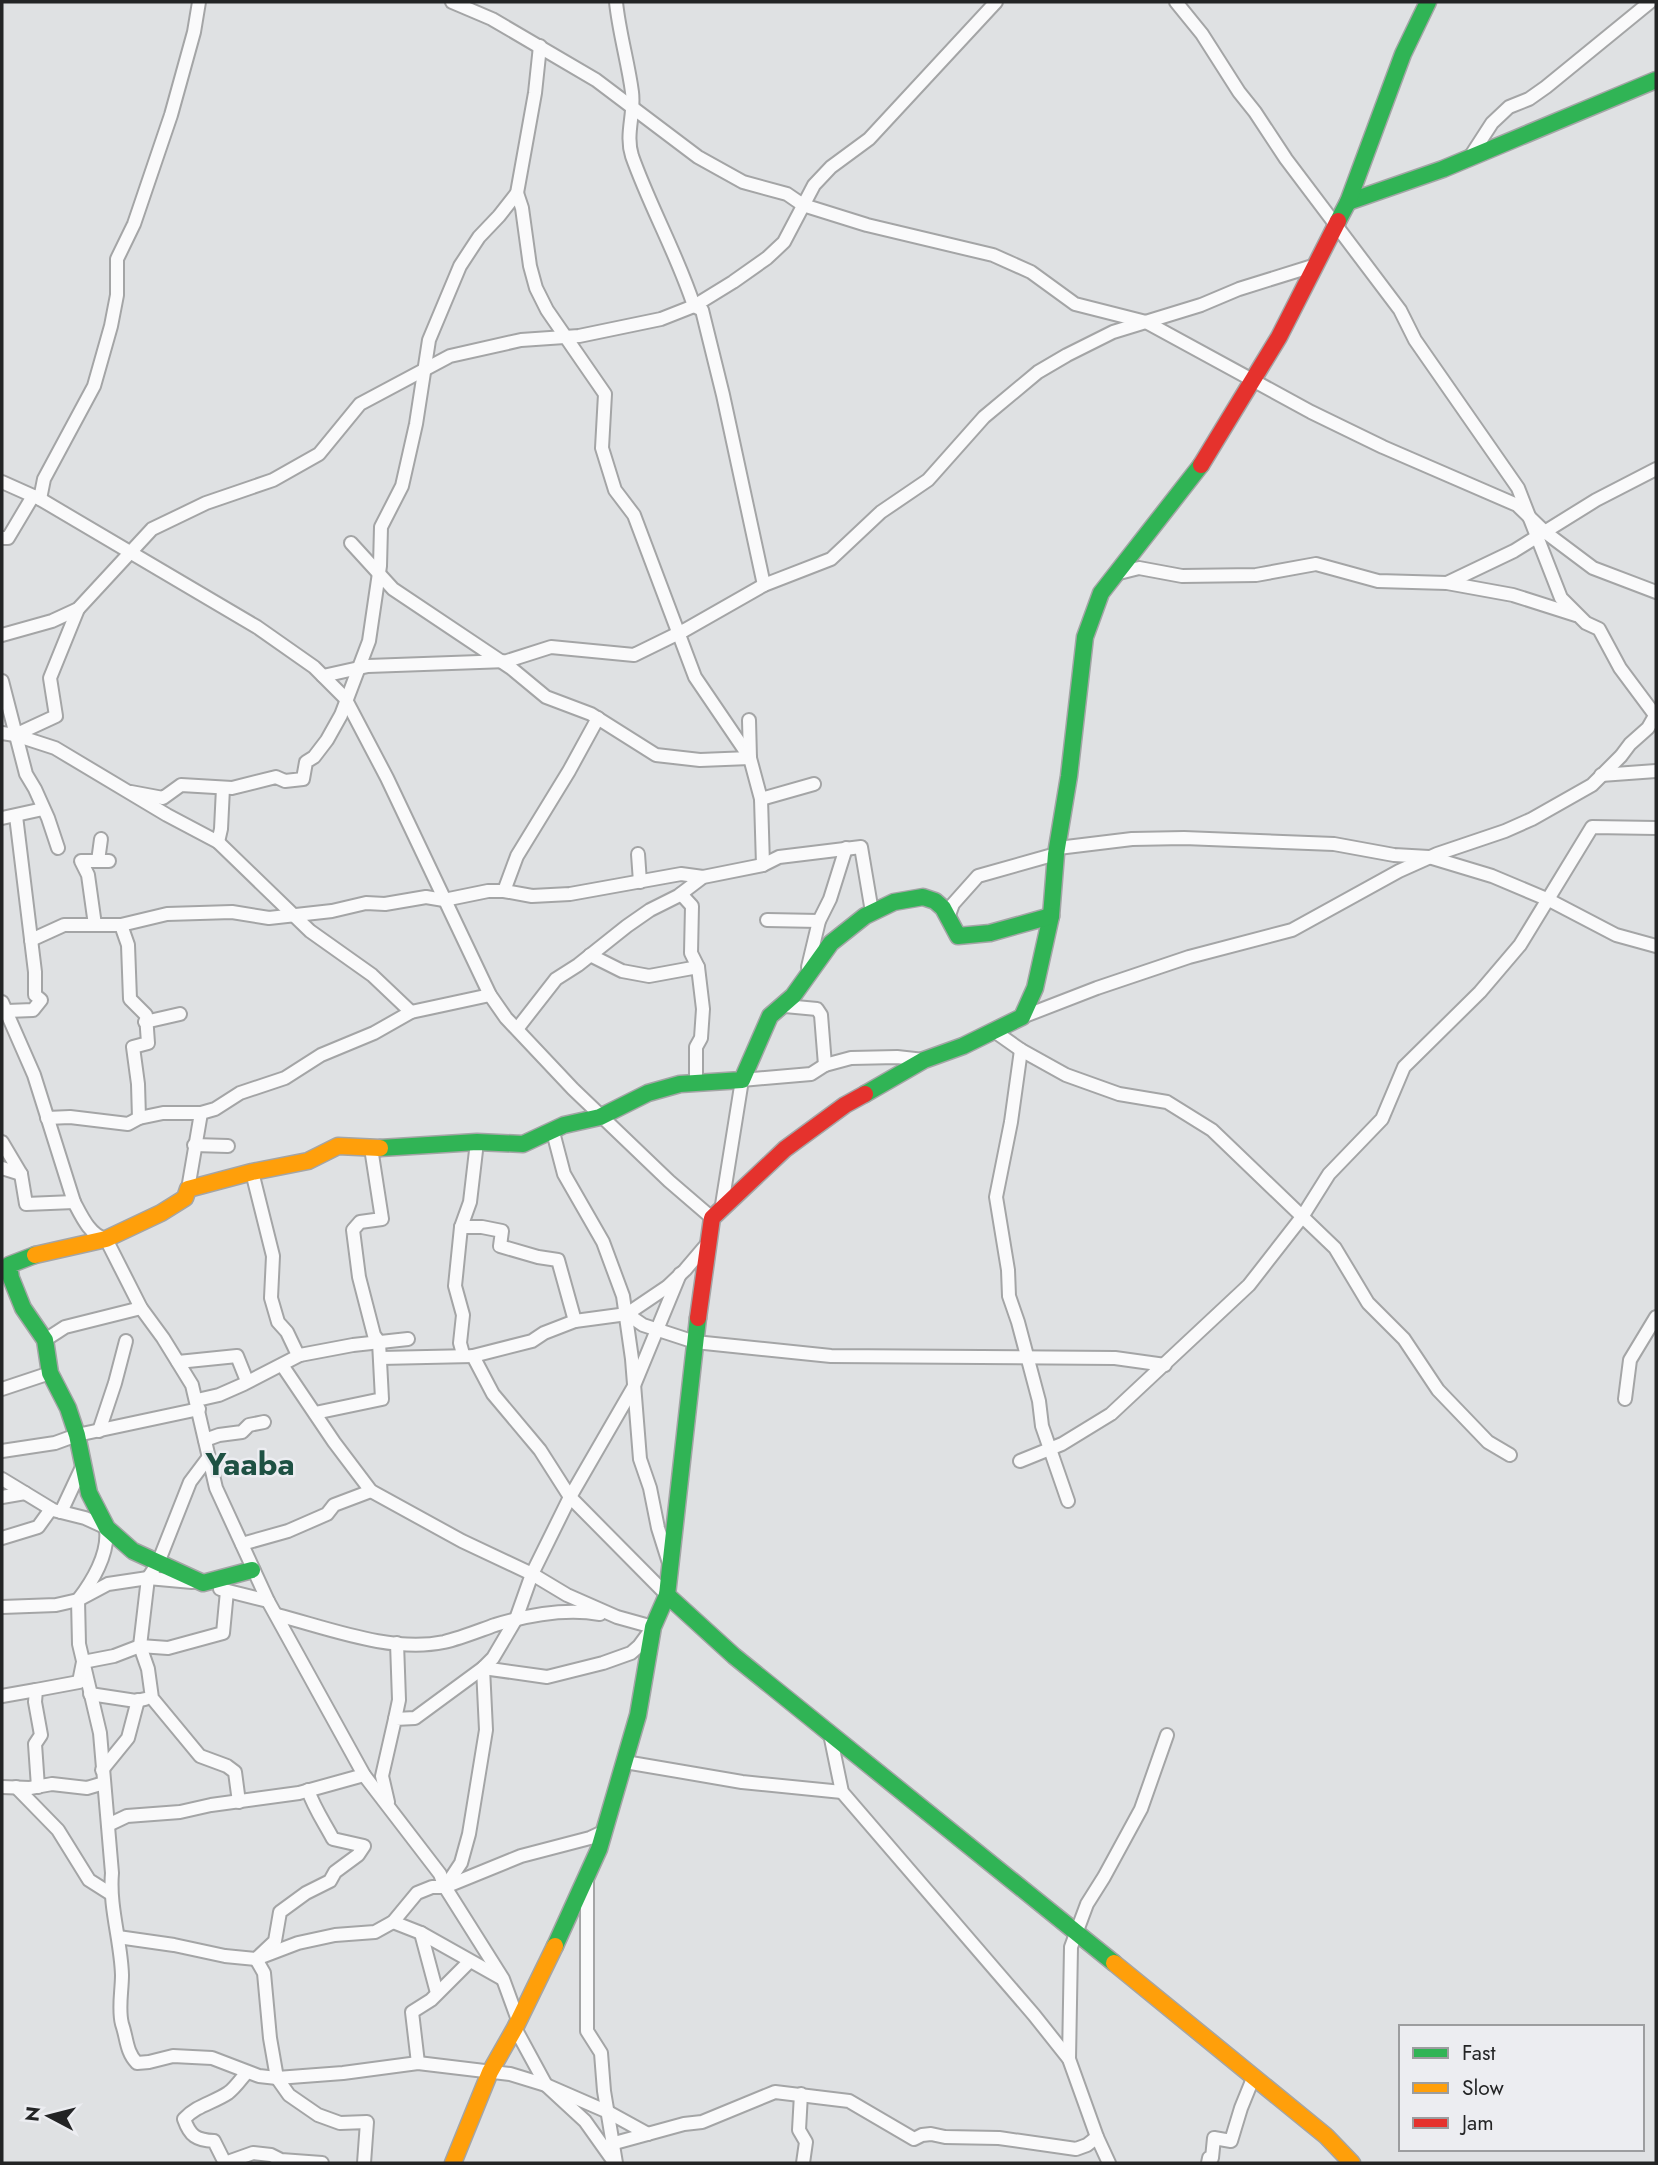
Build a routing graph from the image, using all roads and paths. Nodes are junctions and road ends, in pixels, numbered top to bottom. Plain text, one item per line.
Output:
1 (199, 2) edge
2 (453, 2) edge
3 (616, 2) edge
4 (996, 2) edge
5 (1177, 2) edge
6 (1428, 2) edge
7 (1650, 2) edge
8 (540, 46) junction
9 (1656, 80) edge
10 (631, 106) junction
11 (1469, 158) junction
12 (517, 193) junction
13 (1348, 202) junction
14 (803, 205) junction
15 (1337, 224) junction
16 (1316, 265) junction
17 (694, 306) junction
18 (1146, 322) junction
19 (565, 337) junction
20 (424, 370) junction
21 (1253, 380) junction
22 (1656, 469) edge
23 (2, 482) edge
24 (37, 498) junction
25 (1528, 516) junction
26 (1541, 534) junction
27 (2, 538) edge
28 (351, 543) dead end
29 (129, 552) junction
30 (379, 572) junction
31 (1115, 574) junction
32 (1447, 583) junction
33 (764, 584) junction
34 (1656, 592) edge
35 (78, 609) junction
36 (1579, 616) junction
37 (678, 633) junction
38 (2, 635) edge
39 (502, 661) junction
40 (360, 668) junction
41 (323, 676) junction
42 (2, 681) edge
43 (347, 703) junction
44 (1656, 714) edge
45 (598, 718) junction
46 (749, 720) dead end
47 (1648, 728) junction
48 (8, 734) edge
49 (1656, 741) edge
50 (750, 758) junction
51 (1656, 771) edge
52 (1601, 775) junction
53 (814, 784) dead end
54 (223, 788) junction
55 (131, 792) junction
56 (761, 799) junction
57 (43, 809) junction
58 (16, 816) junction
59 (2, 818) edge
60 (1656, 828) edge
61 (101, 839) dead end
62 (218, 842) junction
63 (58, 848) dead end
64 (846, 848) junction
65 (1057, 851) junction
66 (638, 854) dead end
67 (1429, 858) junction
68 (763, 865) junction
69 (703, 877) junction
70 (640, 882) junction
71 (504, 891) junction
72 (681, 894) junction
73 (444, 900) junction
74 (1549, 900) junction
75 (872, 912) junction
76 (291, 914) junction
77 (949, 915) junction
78 (1051, 916) junction
79 (767, 920) dead end
80 (819, 921) junction
81 (94, 925) junction
82 (121, 925) junction
83 (31, 940) junction
84 (1656, 946) edge
85 (590, 955) junction
86 (698, 967) junction
87 (804, 982) junction
88 (490, 995) junction
89 (5, 1006) edge
90 (785, 1006) junction
91 (411, 1012) junction
92 (180, 1014) dead end
93 (1023, 1017) junction
94 (145, 1022) junction
95 (517, 1029) junction
96 (994, 1031) junction
97 (1021, 1050) junction
98 (924, 1060) junction
99 (824, 1065) junction
100 (743, 1080) junction
101 (696, 1084) junction
102 (201, 1113) junction
103 (600, 1116) junction
104 (47, 1118) junction
105 (139, 1118) junction
106 (553, 1132) junction
107 (477, 1142) junction
108 (2, 1143) edge
109 (194, 1145) junction
110 (228, 1146) dead end
111 (370, 1149) junction
112 (2, 1168) edge
113 (252, 1172) junction
114 (21, 1174) junction
115 (188, 1189) junction
116 (74, 1202) junction
117 (716, 1215) junction
118 (1302, 1217) junction
119 (461, 1227) junction
120 (106, 1239) junction
121 (708, 1243) junction
122 (680, 1274) junction
123 (9, 1292) edge
124 (141, 1308) junction
125 (626, 1314) junction
126 (1656, 1317) edge
127 (575, 1321) junction
128 (657, 1331) junction
129 (408, 1339) dead end
130 (45, 1340) junction
131 (126, 1341) dead end
132 (379, 1342) junction
133 (695, 1342) junction
134 (300, 1355) junction
135 (468, 1355) junction
136 (380, 1358) junction
137 (1028, 1358) junction
138 (178, 1362) junction
139 (282, 1365) junction
140 (1165, 1365) junction
141 (50, 1373) junction
142 (247, 1381) junction
143 (633, 1388) junction
144 (2, 1389) edge
145 (1625, 1399) dead end
146 (198, 1405) junction
147 (315, 1413) junction
148 (264, 1422) dead end
149 (99, 1431) junction
150 (77, 1435) junction
151 (205, 1440) junction
152 (1049, 1449) junction
153 (2, 1451) edge
154 (1510, 1455) dead end
155 (208, 1458) junction
156 (1020, 1461) dead end
157 (83, 1465) junction
158 (2, 1479) edge
159 (371, 1491) junction
160 (25, 1493) junction
161 (2, 1497) edge
162 (570, 1497) junction
163 (1068, 1502) dead end
164 (56, 1511) junction
165 (106, 1528) junction
166 (2, 1538) edge
167 (242, 1544) junction
168 (159, 1563) junction
169 (670, 1566) junction
170 (252, 1570) junction
171 (532, 1574) junction
172 (148, 1578) junction
173 (203, 1583) junction
174 (227, 1591) junction
175 (667, 1595) junction
176 (78, 1600) junction
177 (268, 1601) junction
178 (2, 1607) edge
179 (277, 1615) junction
180 (617, 1617) junction
181 (516, 1619) junction
182 (653, 1627) junction
183 (397, 1643) junction
184 (140, 1646) junction
185 (83, 1662) junction
186 (483, 1668) junction
187 (36, 1690) junction
188 (90, 1694) junction
189 (2, 1696) edge
190 (152, 1698) junction
191 (138, 1700) junction
192 (395, 1719) junction
193 (830, 1734) junction
194 (1167, 1735) dead end
195 (625, 1762) junction
196 (364, 1774) junction
197 (103, 1777) junction
198 (2, 1787) edge
199 (16, 1787) junction
200 (37, 1787) junction
201 (308, 1790) junction
202 (842, 1792) junction
203 (239, 1802) junction
204 (389, 1806) junction
205 (108, 1825) junction
206 (605, 1830) junction
207 (587, 1879) junction
208 (444, 1887) junction
209 (111, 1894) junction
210 (393, 1922) junction
211 (1076, 1930) junction
212 (421, 1933) junction
213 (118, 1937) junction
214 (256, 1959) junction
215 (469, 1962) junction
216 (503, 1979) junction
217 (437, 1993) junction
218 (516, 2024) junction
219 (1069, 2059) junction
220 (418, 2063) junction
221 (247, 2072) junction
222 (491, 2072) junction
223 (1255, 2076) junction
224 (277, 2078) junction
225 (546, 2085) junction
226 (801, 2095) junction
227 (608, 2112) junction
228 (648, 2134) junction
229 (1097, 2137) junction
230 (611, 2144) junction
231 (322, 2163) edge
232 (364, 2163) edge
233 (453, 2163) edge
234 (616, 2163) edge
235 (803, 2163) edge
236 (1109, 2163) edge
237 (1208, 2163) edge
238 (1352, 2163) edge

1 - 24 street
2 - 8 street
3 - 10 street
4 - 14 street
5 - 15 street
6 - 13 street
7 - 11 street
8 - 10 street
8 - 12 street
9 - 11 street
10 - 14 street
10 - 17 street
11 - 13 street
12 - 19 street
12 - 20 street
13 - 15 street
14 - 17 street
14 - 18 street
15 - 16 street
15 - 25 street
16 - 18 street
16 - 21 street
17 - 19 street
17 - 33 street
18 - 21 street
18 - 33 street
19 - 20 street
19 - 37 street
20 - 29 street
20 - 30 street
21 - 25 street
21 - 31 street
22 - 26 street
23 - 24 street
24 - 27 street
24 - 29 street
25 - 26 street
26 - 32 street
26 - 34 street
26 - 36 street
28 - 30 street
29 - 35 street
29 - 41 street
30 - 39 street
30 - 40 street
31 - 32 street
31 - 65 street
32 - 36 street
33 - 37 street
35 - 38 street
35 - 48 street
36 - 44 street
37 - 39 street
37 - 50 street
39 - 40 street
39 - 45 street
40 - 41 street
40 - 43 street
41 - 43 street
42 - 48 street
43 - 54 street
43 - 73 street
44 - 47 street
45 - 50 street
45 - 71 street
46 - 50 street
47 - 49 street
47 - 52 street
48 - 55 street
48 - 57 street
50 - 56 street
51 - 52 street
52 - 67 street
53 - 56 street
54 - 55 street
54 - 62 street
55 - 62 street
56 - 68 street
57 - 58 street
57 - 63 street
58 - 59 street
58 - 83 street
60 - 74 street
61 - 81 street
62 - 76 street
64 - 68 street
64 - 75 street
64 - 80 street
65 - 67 street
65 - 77 street
65 - 78 street
66 - 70 street
67 - 74 street
67 - 93 street
68 - 69 street
69 - 70 street
69 - 72 street
70 - 71 street
71 - 73 street
72 - 85 street
72 - 86 street
73 - 76 street
73 - 88 street
74 - 84 street
74 - 118 street
75 - 77 street
75 - 87 street
76 - 82 street
76 - 91 street
77 - 78 street
78 - 93 street
79 - 80 street
80 - 87 street
81 - 82 street
81 - 83 street
82 - 94 street
83 - 89 street
85 - 86 street
85 - 95 street
86 - 101 street
87 - 90 street
88 - 91 street
88 - 95 street
89 - 104 street
90 - 99 street
90 - 100 street
91 - 102 street
92 - 94 street
93 - 96 street
94 - 105 street
95 - 103 street
96 - 97 street
96 - 98 street
97 - 118 street
97 - 137 street
98 - 99 street
98 - 117 street
99 - 100 street
100 - 101 street
100 - 117 street
101 - 103 street
102 - 105 street
102 - 109 street
103 - 106 street
103 - 117 street
104 - 105 street
104 - 116 street
106 - 107 street
106 - 125 street
107 - 111 street
107 - 119 street
108 - 114 street
109 - 110 street
109 - 115 street
111 - 113 street
111 - 132 street
112 - 114 street
113 - 115 street
113 - 134 street
114 - 116 street
115 - 120 street
116 - 120 street
117 - 121 street
118 - 140 street
118 - 154 street
119 - 127 street
119 - 135 street
120 - 123 street
120 - 124 street
121 - 122 street
121 - 133 street
122 - 125 street
122 - 128 street
123 - 130 street
124 - 130 street
124 - 138 street
125 - 127 street
125 - 128 street
125 - 143 street
126 - 145 street
127 - 135 street
128 - 133 street
128 - 143 street
129 - 132 street
130 - 141 street
131 - 149 street
132 - 134 street
132 - 136 street
133 - 137 street
133 - 169 street
134 - 139 street
135 - 136 street
135 - 162 street
136 - 147 street
137 - 140 street
137 - 152 street
138 - 142 street
138 - 146 street
139 - 142 street
139 - 147 street
140 - 152 street
141 - 144 street
141 - 150 street
142 - 146 street
143 - 162 street
143 - 169 street
146 - 149 street
146 - 151 street
147 - 159 street
148 - 151 street
149 - 150 street
150 - 153 street
150 - 157 street
151 - 155 street
152 - 156 street
152 - 163 street
155 - 167 street
155 - 168 street
157 - 164 street
157 - 165 street
158 - 160 street
159 - 167 street
159 - 171 street
160 - 161 street
160 - 164 street
162 - 171 street
162 - 175 street
164 - 165 street
164 - 166 street
165 - 168 street
165 - 176 street
167 - 170 street
168 - 172 street
168 - 173 street
169 - 175 street
170 - 173 street
170 - 177 street
171 - 180 street
171 - 181 street
172 - 173 street
172 - 176 street
172 - 184 street
173 - 174 street
174 - 177 street
174 - 184 street
175 - 182 street
175 - 193 street
176 - 178 street
176 - 185 street
177 - 179 street
179 - 183 street
179 - 196 street
180 - 181 street
180 - 182 street
181 - 183 street
181 - 186 street
182 - 186 street
182 - 195 street
183 - 192 street
184 - 185 street
184 - 190 street
185 - 187 street
185 - 188 street
186 - 192 street
186 - 208 street
187 - 189 street
187 - 200 street
188 - 191 street
188 - 197 street
190 - 191 street
190 - 203 street
191 - 197 street
192 - 204 street
193 - 202 street
193 - 211 street
194 - 211 street
195 - 202 street
195 - 206 street
196 - 201 street
196 - 204 street
197 - 200 street
197 - 205 street
198 - 199 street
199 - 200 street
199 - 209 street
201 - 203 street
201 - 214 street
202 - 219 street
203 - 205 street
204 - 208 street
205 - 209 street
206 - 207 street
206 - 208 street
207 - 218 street
207 - 227 street
208 - 210 street
208 - 216 street
209 - 213 street
210 - 212 street
210 - 214 street
211 - 219 street
211 - 223 street
212 - 215 street
212 - 217 street
213 - 214 street
213 - 221 street
214 - 224 street
215 - 216 street
215 - 217 street
216 - 218 street
217 - 220 street
218 - 222 street
218 - 225 street
219 - 229 street
220 - 222 street
220 - 224 street
221 - 224 street
221 - 231 street
222 - 225 street
222 - 233 street
223 - 237 street
223 - 238 street
224 - 232 street
225 - 227 street
225 - 234 street
226 - 228 street
226 - 229 street
226 - 235 street
227 - 228 street
227 - 230 street
228 - 230 street
229 - 236 street
230 - 234 street

